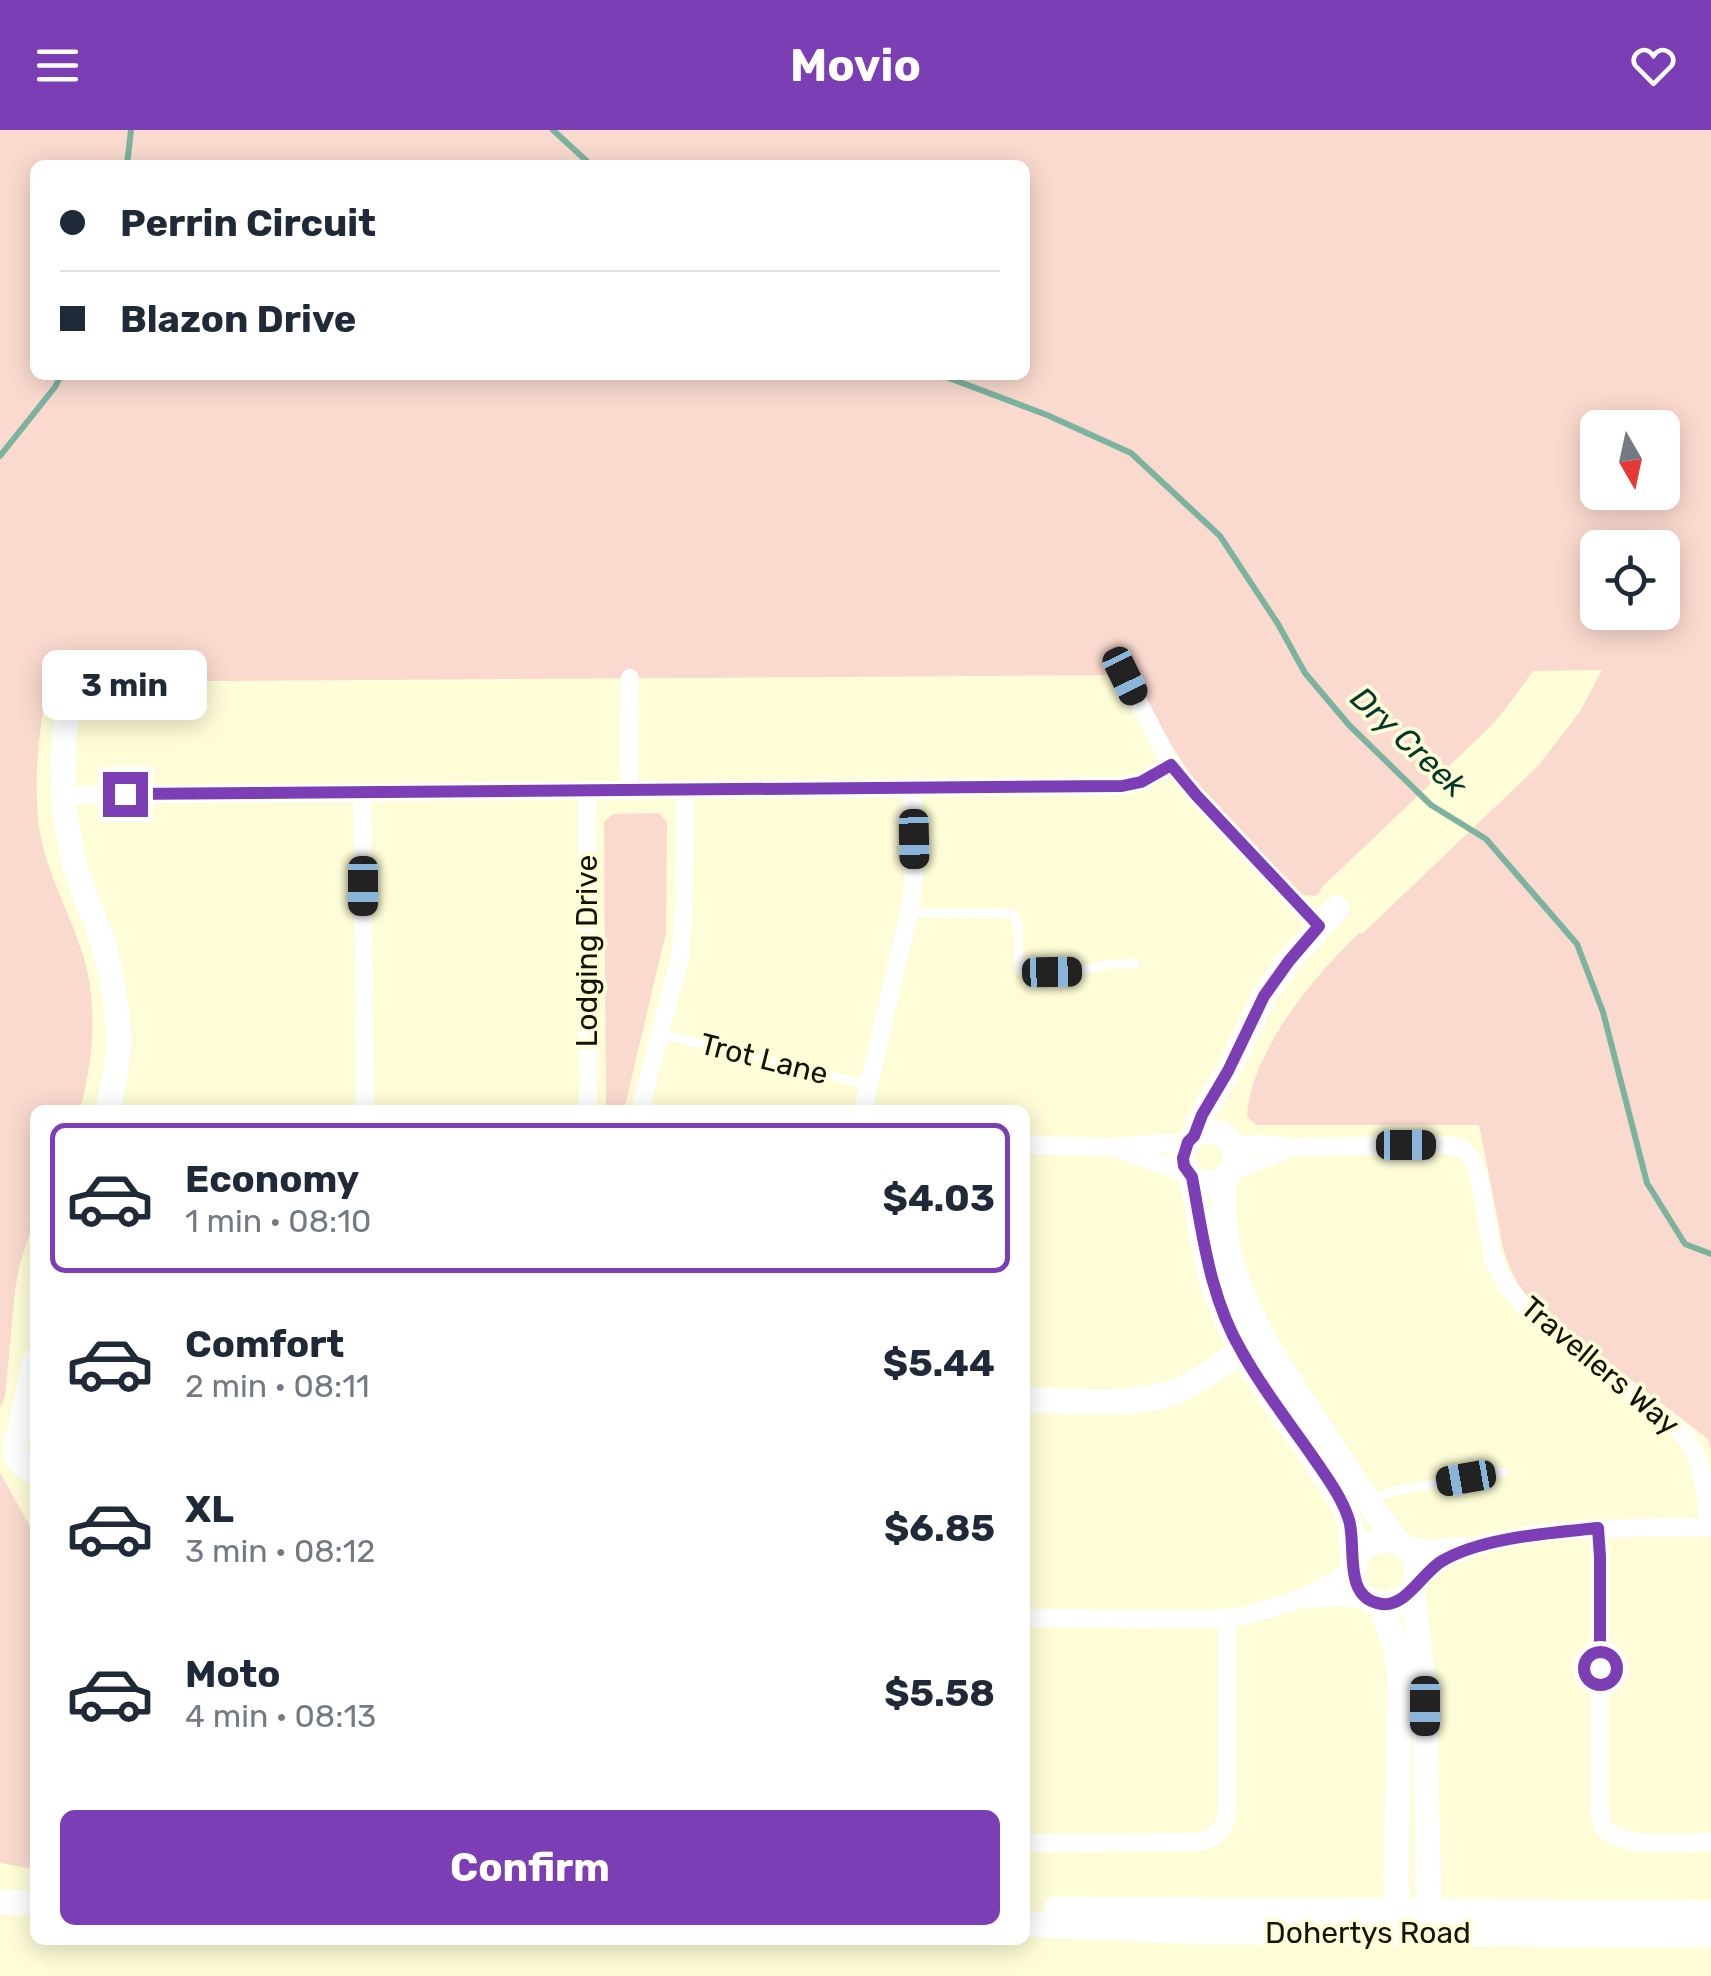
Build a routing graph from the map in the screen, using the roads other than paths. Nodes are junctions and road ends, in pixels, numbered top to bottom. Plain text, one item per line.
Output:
1 (1125, 676) dead end
2 (630, 678) dead end
3 (72, 682) dead end
4 (1171, 765) junction
5 (912, 789) junction
6 (630, 790) junction
7 (587, 791) junction
8 (685, 791) junction
9 (362, 792) junction
10 (64, 795) junction
11 (908, 913) junction
12 (1328, 917) joint
13 (1135, 963) dead end
14 (660, 1034) junction
15 (1228, 1071) junction
16 (869, 1085) junction
17 (109, 1105) edge
18 (365, 1105) edge
19 (588, 1105) edge
20 (641, 1105) edge
21 (864, 1105) edge
22 (1191, 1139) junction
23 (1230, 1143) junction
24 (1030, 1146) edge
25 (1293, 1147) junction
26 (1113, 1148) junction
27 (1190, 1175) junction
28 (1227, 1175) junction
29 (1241, 1352) junction
30 (1030, 1400) edge
31 (28, 1425) edge
32 (30, 1472) edge
33 (1503, 1472) dead end
34 (1368, 1502) junction
35 (1710, 1527) edge
36 (1598, 1528) junction
37 (1401, 1544) junction
38 (1475, 1547) junction
39 (1354, 1567) junction
40 (1414, 1586) junction
41 (1298, 1600) junction
42 (1376, 1602) junction
43 (1030, 1618) edge
44 (1227, 1618) junction
45 (1711, 1842) edge
46 (1030, 1843) edge
47 (0, 1902) edge
48 (30, 1903) edge
49 (1030, 1909) edge
50 (1711, 1913) edge
51 (1414, 1919) junction
52 (1030, 1924) edge
53 (1711, 1935) edge

1 - 4 street
2 - 6 street
3 - 10 street
4 - 5 street
4 - 12 street
5 - 8 street
5 - 11 street
6 - 7 street
6 - 8 street
7 - 9 street
7 - 19 street, Lodging Drive
8 - 14 street
9 - 10 street
9 - 18 street
10 - 17 street
11 - 13 lane
11 - 16 street
12 - 15 street
14 - 16 lane, Trot Lane
14 - 20 street
15 - 22 street
15 - 23 street
16 - 21 street
22 - 23 street
22 - 26 street
22 - 27 street
23 - 25 street
23 - 28 street
24 - 26 street
25 - 28 street
25 - 35 street, Travellers Way
26 - 27 street
27 - 28 street
27 - 29 street
28 - 34 street
29 - 30 street
29 - 39 street
31 - 32 street
33 - 34 lane
34 - 37 street
35 - 36 street
36 - 38 street
36 - 45 street
37 - 38 street
37 - 39 street
37 - 40 street
38 - 40 street
39 - 41 street
39 - 42 street
40 - 42 street
40 - 51 street
41 - 42 street
41 - 44 street
42 - 51 street
43 - 44 street
44 - 46 street
47 - 48 street
49 - 51 street, Dohertys Road
50 - 51 street, Dohertys Road
51 - 52 street, Dohertys Road
51 - 53 street, Dohertys Road

